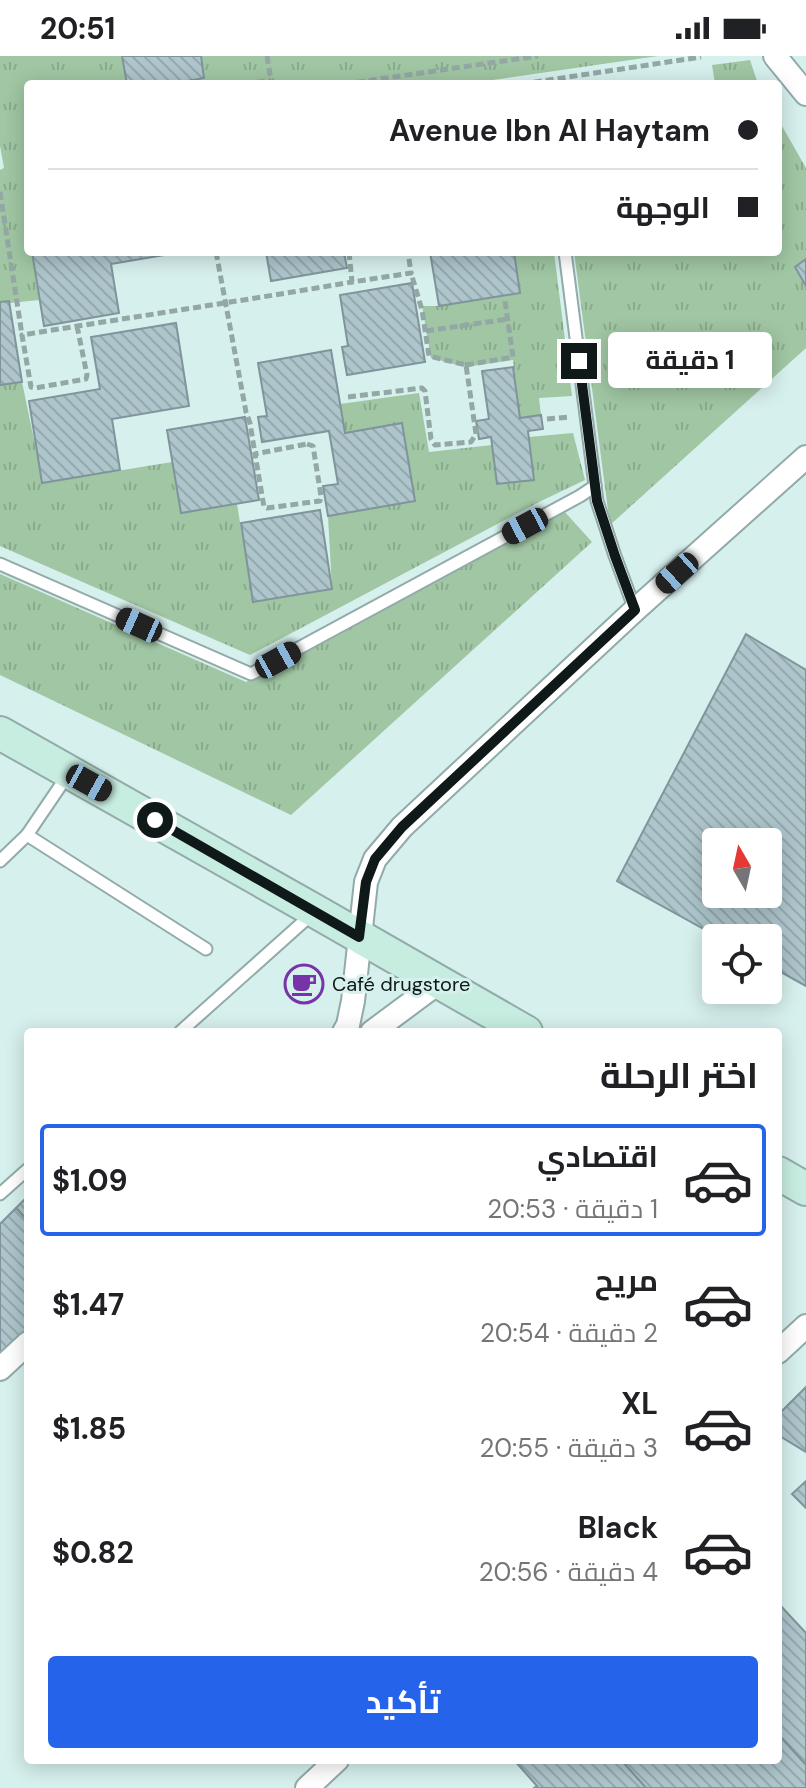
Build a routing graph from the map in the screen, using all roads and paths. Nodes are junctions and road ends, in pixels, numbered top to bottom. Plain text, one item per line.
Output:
1 (267, 56) edge
2 (464, 56) edge
3 (538, 56) edge
4 (775, 56) edge
5 (701, 57) edge
6 (466, 67) junction
7 (273, 80) edge
8 (373, 80) edge
9 (549, 80) edge
10 (806, 94) edge
11 (0, 192) edge
12 (217, 256) edge
13 (349, 256) edge
14 (409, 256) edge
15 (566, 256) edge
16 (411, 273) junction
17 (352, 282) junction
18 (505, 301) dead end
19 (225, 303) junction
20 (508, 319) junction
21 (77, 326) junction
22 (426, 331) junction
23 (22, 335) junction
24 (466, 365) junction
25 (348, 397) dead end
26 (255, 454) junction
27 (806, 457) edge
28 (595, 486) junction
29 (0, 564) edge
30 (635, 610) junction
31 (0, 733) edge
32 (70, 772) junction
33 (27, 835) junction
34 (0, 861) edge
35 (315, 911) junction
36 (359, 937) junction
37 (206, 949) dead end
38 (438, 983) junction
39 (184, 1028) edge
40 (346, 1028) edge
41 (377, 1028) edge
42 (519, 1028) edge
43 (24, 1173) edge
44 (0, 1194) edge
45 (806, 1326) edge
46 (24, 1347) edge
47 (782, 1348) edge
48 (0, 1369) edge
49 (333, 1764) edge
50 (307, 1788) edge

1 - 7 path
2 - 6 path
3 - 6 path
4 - 10 street
5 - 9 path
6 - 8 path
11 - 23 path
12 - 19 path
13 - 17 path
14 - 16 path
15 - 28 lane
16 - 17 path
16 - 22 path
17 - 19 path
18 - 20 path
19 - 21 path
19 - 26 path
20 - 22 path
20 - 24 path
21 - 23 path
21 - 23 path
22 - 24 path
24 - 25 path
26 - 26 path
27 - 30 street
28 - 29 lane
28 - 30 lane
30 - 36 street
31 - 32 street
32 - 33 lane
32 - 35 street
33 - 34 lane
33 - 37 lane
35 - 36 street
35 - 39 lane
36 - 38 street
36 - 40 street
38 - 41 street
38 - 42 street
43 - 44 lane
45 - 47 street
46 - 48 street
49 - 50 street

